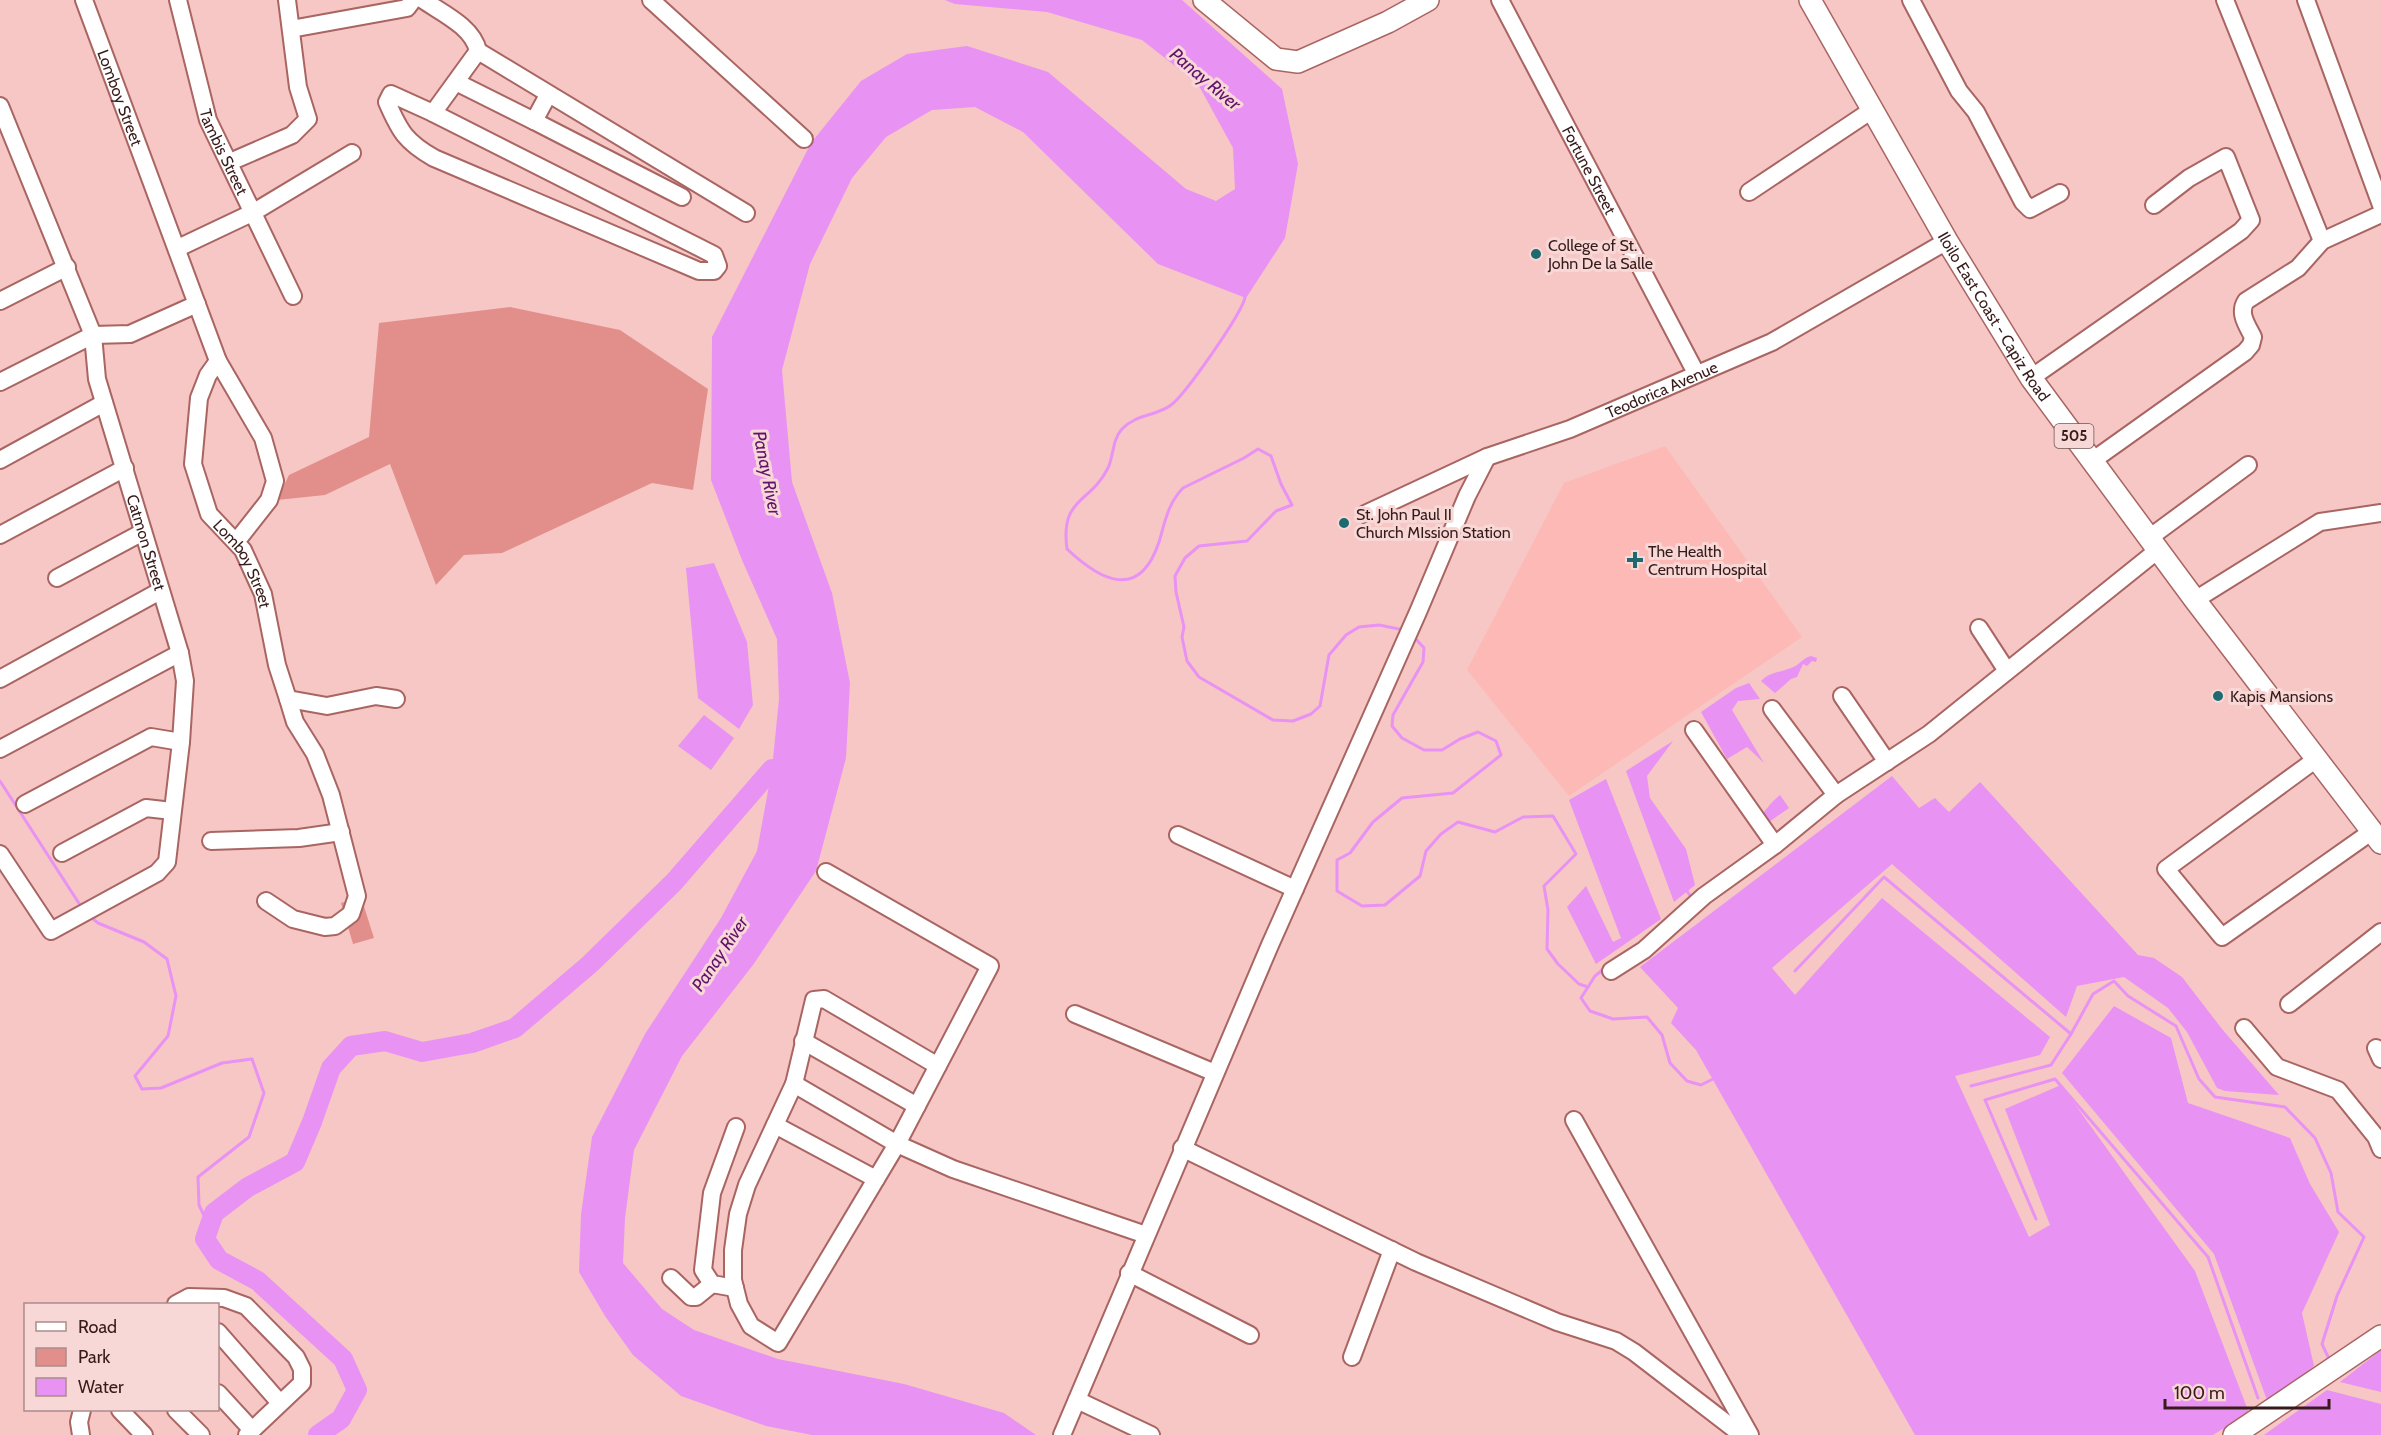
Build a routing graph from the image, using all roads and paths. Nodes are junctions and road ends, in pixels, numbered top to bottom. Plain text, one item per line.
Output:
1 (84, 0) edge
2 (178, 0) edge
3 (287, 0) edge
4 (413, 0) edge
5 (423, 0) edge
6 (651, 0) edge
7 (1204, 0) edge
8 (1428, 0) edge
9 (1500, 0) edge
10 (1810, 0) edge
11 (1911, 0) edge
12 (2225, 0) edge
13 (2306, 0) edge
14 (291, 29) junction
15 (478, 51) junction
16 (456, 82) junction
17 (548, 95) junction
18 (0, 106) edge
19 (1872, 110) junction
20 (433, 113) junction
21 (534, 121) junction
22 (804, 139) dead end
23 (352, 153) dead end
24 (645, 154) junction
25 (230, 162) junction
26 (635, 172) junction
27 (1749, 192) dead end
28 (2060, 193) dead end
29 (682, 197) dead end
30 (2154, 205) dead end
31 (2381, 205) edge
32 (254, 212) junction
33 (746, 213) dead end
34 (2381, 214) edge
35 (1947, 241) junction
36 (2322, 241) junction
37 (178, 248) junction
38 (67, 267) junction
39 (292, 296) dead end
40 (0, 301) edge
41 (197, 304) junction
42 (93, 335) junction
43 (218, 360) junction
44 (1696, 373) junction
45 (2031, 378) junction
46 (0, 382) edge
47 (104, 403) junction
48 (1487, 457) junction
49 (0, 460) edge
50 (2092, 461) junction
51 (2248, 465) dead end
52 (125, 468) junction
53 (2381, 513) edge
54 (1365, 514) dead end
55 (143, 532) junction
56 (0, 535) edge
57 (236, 542) junction
58 (2153, 544) junction
59 (57, 578) dead end
60 (160, 591) junction
61 (2194, 600) junction
62 (1979, 628) dead end
63 (180, 653) junction
64 (2007, 670) junction
65 (0, 680) edge
66 (1842, 696) dead end
67 (288, 699) junction
68 (396, 699) dead end
69 (1772, 709) dead end
70 (1694, 730) dead end
71 (181, 742) junction
72 (0, 749) edge
73 (2315, 760) junction
74 (1887, 762) junction
75 (1836, 795) junction
76 (25, 804) dead end
77 (172, 811) junction
78 (341, 832) junction
79 (1178, 835) dead end
80 (2376, 838) edge
81 (211, 842) dead end
82 (1776, 845) junction
83 (62, 853) dead end
84 (0, 854) edge
85 (826, 872) dead end
86 (1295, 889) junction
87 (266, 901) dead end
88 (2381, 932) edge
89 (1611, 971) dead end
90 (2289, 1004) dead end
91 (1075, 1014) dead end
92 (2244, 1028) dead end
93 (803, 1041) junction
94 (938, 1066) junction
95 (1215, 1073) junction
96 (794, 1084) junction
97 (917, 1106) junction
98 (1574, 1120) dead end
99 (775, 1125) junction
100 (736, 1127) dead end
101 (897, 1144) junction
102 (1182, 1148) junction
103 (2381, 1149) edge
104 (876, 1179) junction
105 (1146, 1235) junction
106 (1392, 1250) junction
107 (1129, 1273) junction
108 (672, 1278) dead end
109 (712, 1284) junction
110 (735, 1288) junction
111 (187, 1302) edge
112 (219, 1333) edge
113 (1250, 1335) dead end
114 (2381, 1336) edge
115 (1352, 1357) dead end
116 (219, 1394) edge
117 (1077, 1400) junction
118 (280, 1403) junction
119 (121, 1411) edge
120 (177, 1411) edge
121 (250, 1433) edge
122 (144, 1435) edge
123 (201, 1435) edge
124 (1062, 1435) edge
125 (1151, 1435) edge
126 (1742, 1435) edge
127 (1750, 1435) edge
128 (2234, 1435) edge

1 - 37 street, Lomboy Street
2 - 25 street, Tambis Street
3 - 14 street
4 - 14 street
5 - 15 street
6 - 22 street
7 - 8 main road
9 - 44 street, Fortune Street
10 - 19 main road, Iloilo East Coast - Capiz Road / 505
11 - 28 street
12 - 36 street
13 - 31 street
14 - 25 street
15 - 16 street
15 - 17 street
16 - 20 street
16 - 21 street
17 - 21 street
17 - 24 street
18 - 38 street, Catmon Street
19 - 27 street
19 - 35 main road, Iloilo East Coast - Capiz Road / 505
20 - 20 street
21 - 26 street
23 - 32 street
24 - 26 street
24 - 33 street
25 - 32 street, Tambis Street
26 - 29 street
30 - 45 street
32 - 37 street
32 - 39 street, Tambis Street
34 - 36 street
35 - 44 street, Teodorica Avenue
35 - 45 main road, Iloilo East Coast - Capiz Road / 505
36 - 50 street
37 - 41 street, Lomboy Street
38 - 40 street
38 - 42 street, Catmon Street
41 - 42 street
41 - 43 street, Lomboy Street
42 - 46 street
42 - 47 street, Catmon Street
43 - 57 street, Lomboy Street
43 - 57 street
44 - 48 street, Teodorica Avenue
45 - 50 main road, Iloilo East Coast - Capiz Road / 505
47 - 49 street
47 - 52 street, Catmon Street
48 - 54 street, Teodorica Avenue
48 - 86 street
50 - 58 main road, Iloilo East Coast - Capiz Road / 505
51 - 58 street
52 - 55 street, Catmon Street
52 - 56 street
53 - 61 street
55 - 59 street
55 - 60 street, Catmon Street
57 - 67 street, Lomboy Street
58 - 61 main road, Iloilo East Coast - Capiz Road / 505
58 - 64 street
60 - 63 street, Catmon Street
60 - 65 street
61 - 73 main road, Iloilo East Coast - Capiz Road / 505
62 - 64 street
63 - 71 street, Catmon Street
63 - 72 street
64 - 74 street
66 - 74 street
67 - 68 street
67 - 78 street, Lomboy Street
69 - 75 street
70 - 82 street
71 - 76 street
71 - 77 street, Catmon Street
73 - 80 main road, Iloilo East Coast - Capiz Road / 505
73 - 80 street
74 - 75 street
75 - 82 street
77 - 83 street
77 - 84 street, Catmon Street
78 - 81 street
78 - 87 street, Lomboy Street
79 - 86 street
82 - 89 street
85 - 94 street
86 - 95 street
88 - 90 street
91 - 95 street
92 - 103 street
93 - 94 street
93 - 96 street
93 - 97 street
94 - 97 street
95 - 102 street
96 - 99 street
96 - 101 street
97 - 101 street
98 - 127 street
99 - 104 street
99 - 110 street
100 - 109 street
101 - 104 street
101 - 105 street
102 - 105 street
102 - 106 street
104 - 110 street
105 - 107 street
106 - 115 street
106 - 126 street
107 - 113 street
107 - 117 street
108 - 109 street
109 - 110 street
111 - 118 street
112 - 118 street
114 - 128 main road
116 - 121 street
117 - 124 street
117 - 125 street
118 - 121 street
119 - 122 street
120 - 123 street

